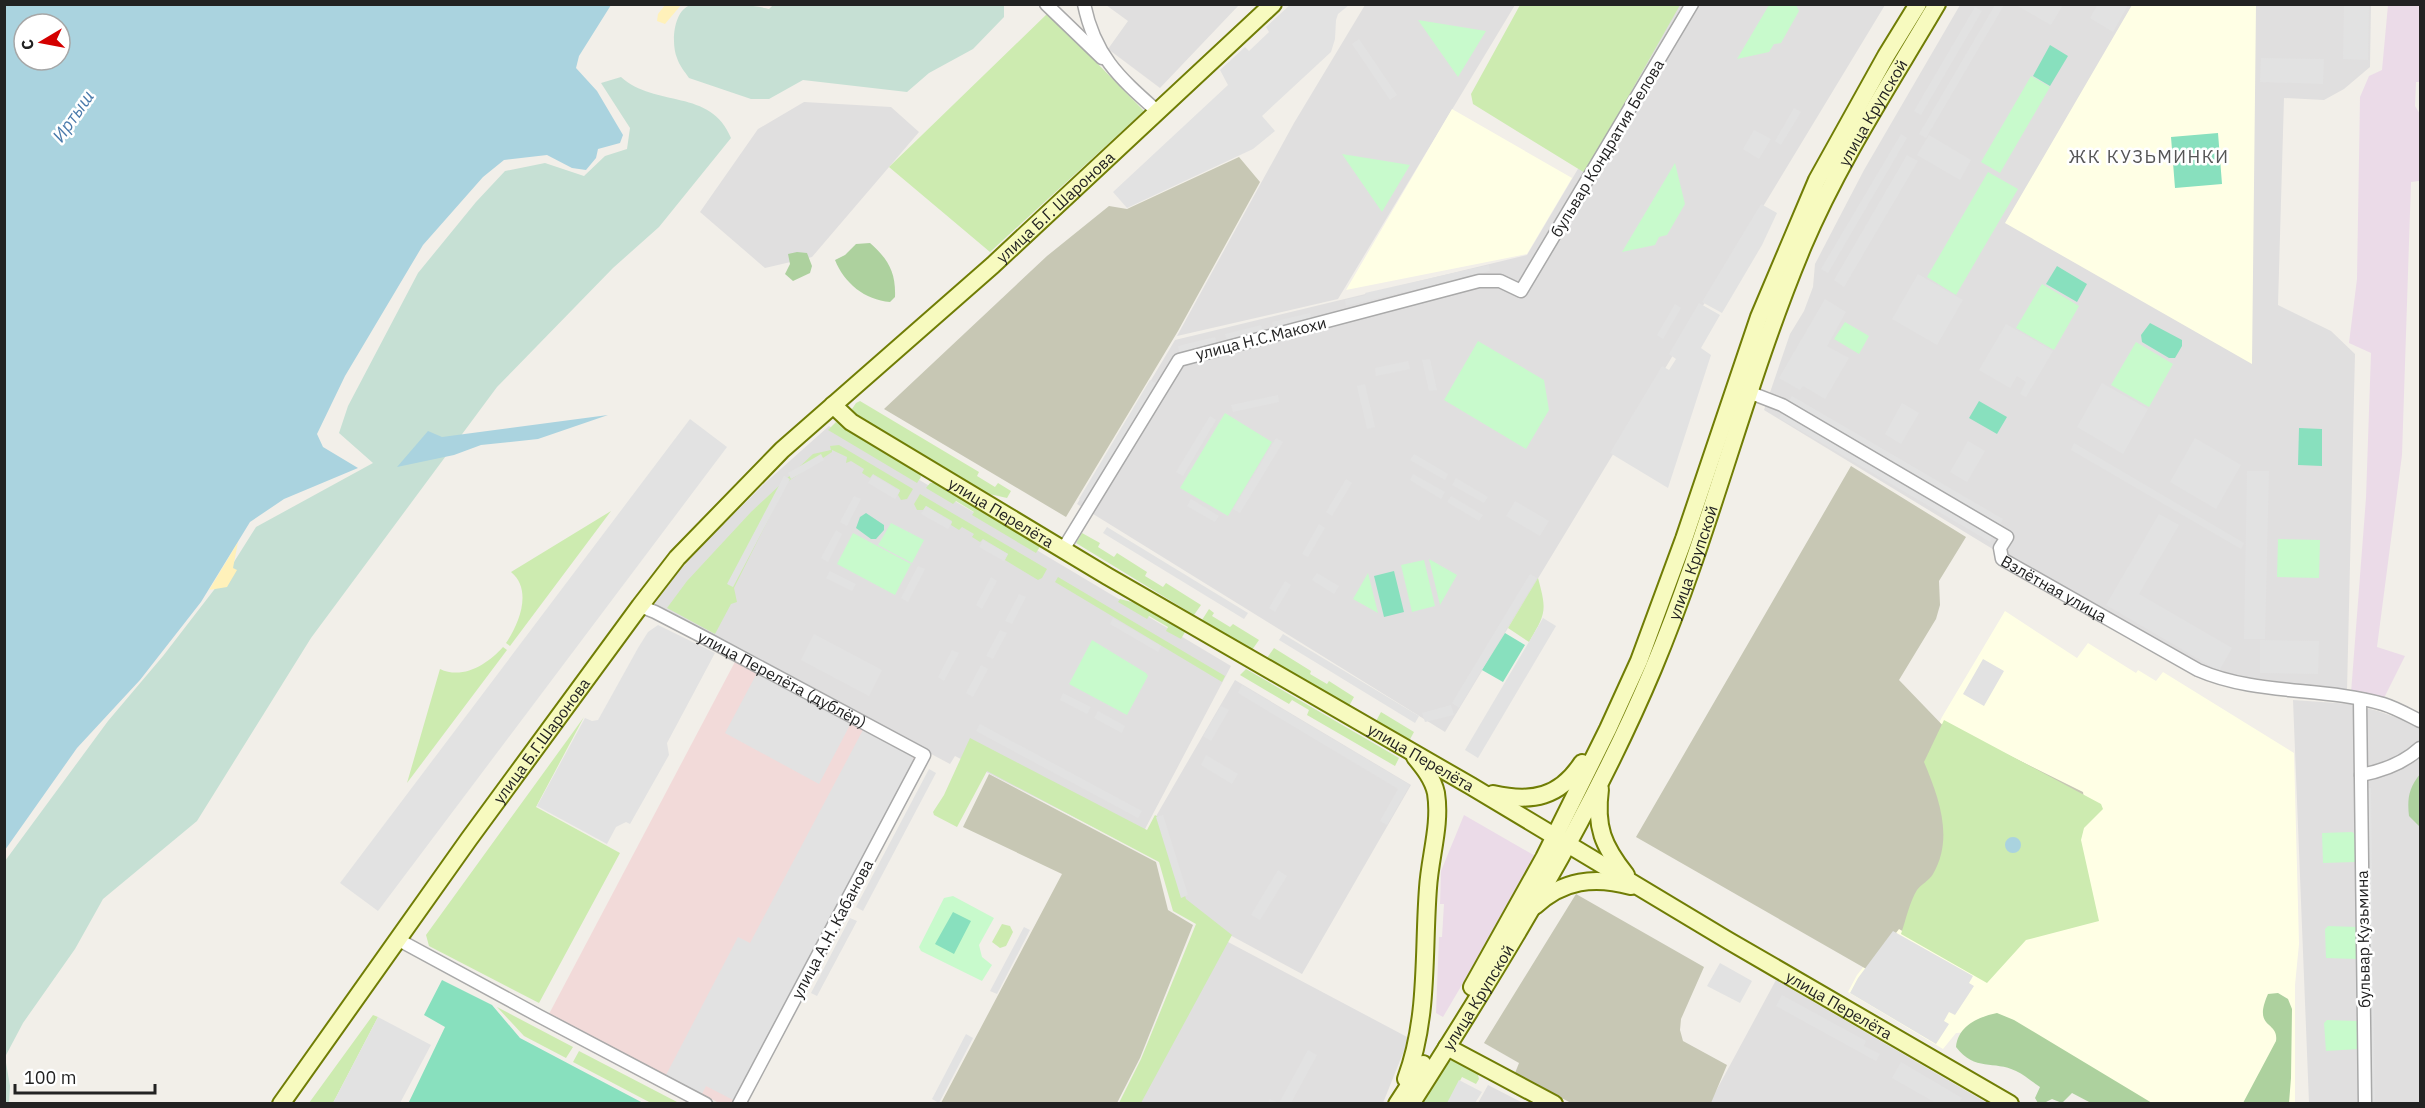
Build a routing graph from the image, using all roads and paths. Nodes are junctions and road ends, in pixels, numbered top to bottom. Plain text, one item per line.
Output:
1 (1046, 4) edge
2 (1084, 4) edge
3 (1273, 4) edge
4 (1692, 4) edge
5 (1918, 4) edge
6 (1937, 4) edge
7 (1109, 65) junction
8 (1158, 112) junction
9 (1521, 291) joint
10 (1734, 387) junction
11 (1751, 393) junction
12 (833, 405) junction
13 (1064, 548) junction
14 (640, 606) junction
15 (2360, 700) junction
16 (2421, 721) edge
17 (1608, 729) junction
18 (2421, 748) edge
19 (1411, 752) junction
20 (924, 755) joint
21 (2361, 775) junction
22 (1602, 777) junction
23 (1471, 786) junction
24 (1560, 840) junction
25 (1640, 888) junction
26 (1526, 916) junction
27 (397, 939) junction
28 (1447, 1047) junction
29 (281, 1104) edge
30 (706, 1104) edge
31 (739, 1104) edge
32 (1396, 1104) edge
33 (1411, 1104) edge
34 (1554, 1104) edge
35 (2010, 1104) edge
36 (2365, 1104) edge

1 - 7 street
2 - 7 street
3 - 8 main road, улица Б.Г. Шаронова
4 - 9 street, бульвар Кондратия Белова
5 - 10 main road, улица Крупской
6 - 11 main road, улица Крупской
7 - 8 street
8 - 12 main road, улица Б.Г. Шаронова
9 - 13 street, улица Н.С.Макохи
10 - 11 main road, Взлётная улица
10 - 17 main road, улица Крупской
11 - 15 street, Взлётная улица
11 - 22 main road, улица Крупской
12 - 13 main road, улица Перелёта
12 - 14 main road, улица Б.Г.Шаронова
13 - 19 main road, улица Перелёта
14 - 20 street, улица Перелёта (дублёр)
14 - 27 main road, улица Б.Г.Шаронова
15 - 16 street, Взлётная улица
15 - 21 street, бульвар Кузьмина
17 - 23 main road
17 - 24 main road, улица Крупской
18 - 21 street
19 - 23 main road, улица Перелёта
19 - 32 main road
20 - 31 street, улица А.Н. Кабанова
21 - 36 street, бульвар Кузьмина
22 - 24 main road, улица Крупской
22 - 25 main road
23 - 24 main road, улица Перелёта
24 - 25 main road, улица Перелёта
24 - 26 main road, улица Крупской
24 - 32 main road, улица Крупской
25 - 26 main road
25 - 35 main road, улица Перелёта
26 - 28 main road, улица Крупской
27 - 29 main road, улица Б.Г.Шаронова
27 - 30 street
28 - 33 main road, улица Крупской
28 - 34 main road

